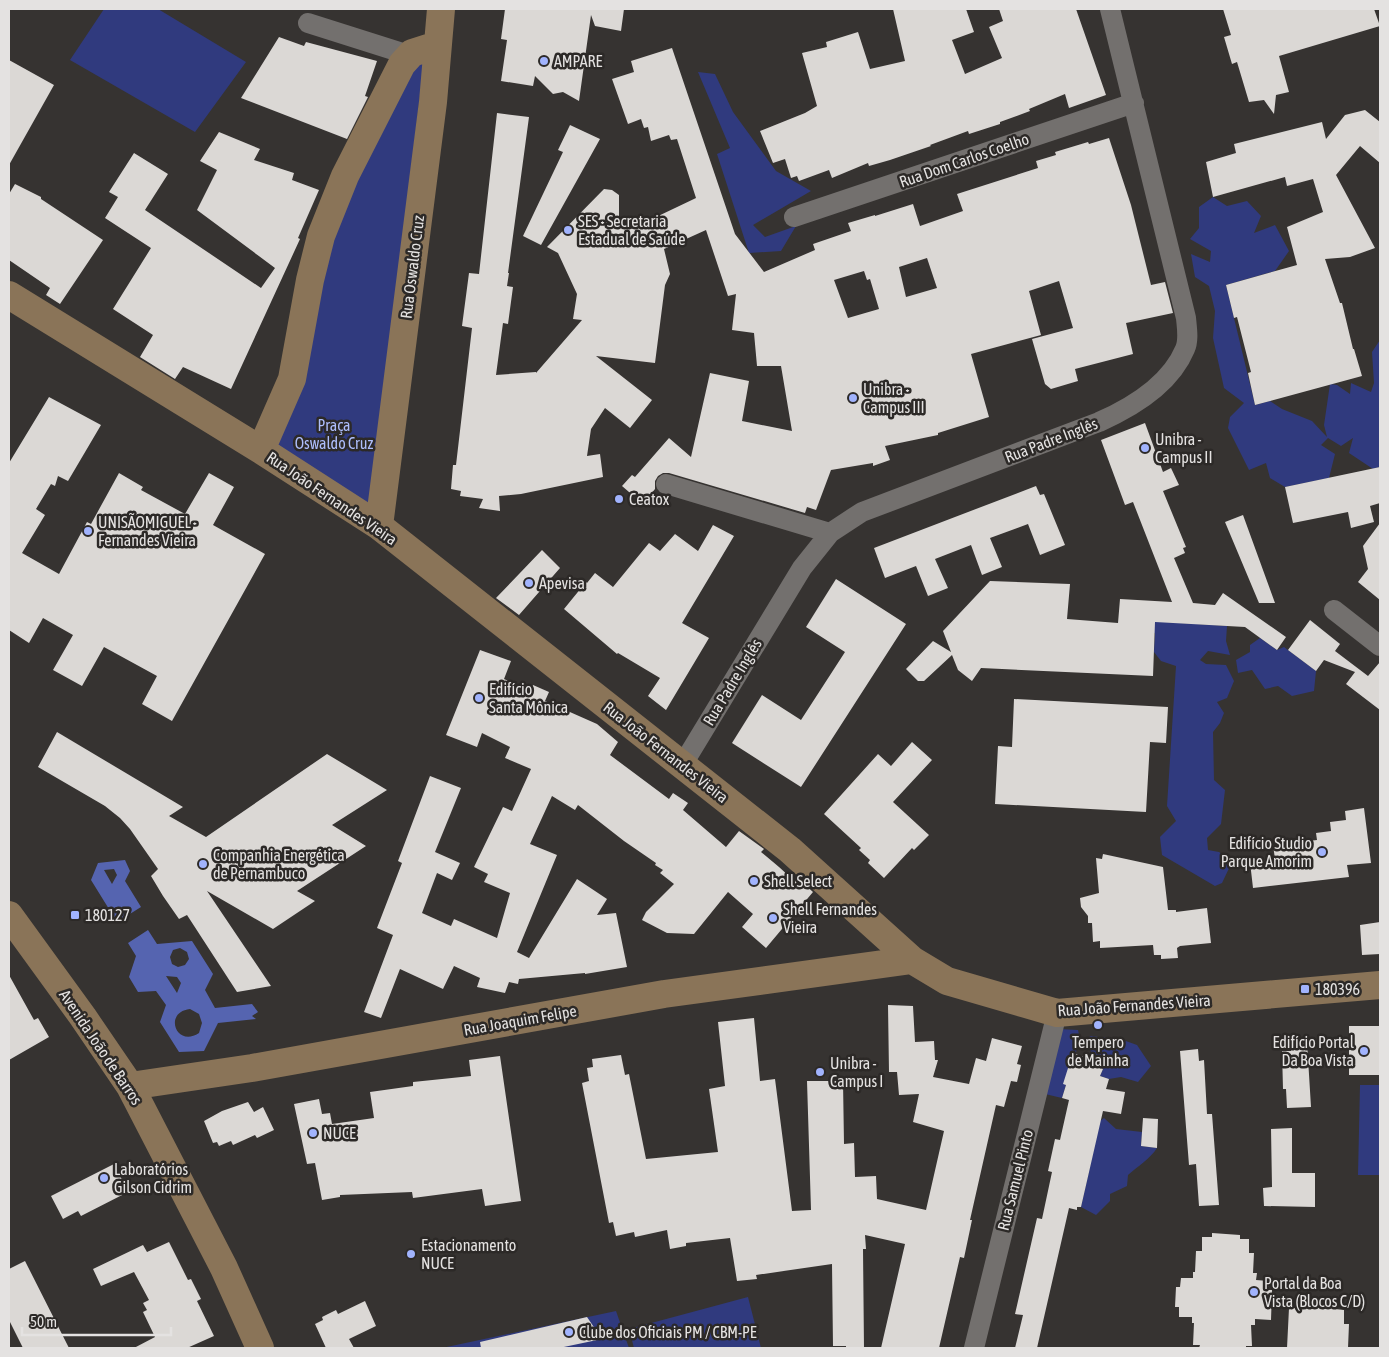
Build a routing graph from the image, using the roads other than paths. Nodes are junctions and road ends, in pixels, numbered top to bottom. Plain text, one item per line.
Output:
1 (440, 9) edge
2 (1110, 9) edge
3 (308, 23) dead end
4 (437, 45) junction
5 (410, 55) junction
6 (1134, 103) junction
7 (794, 217) dead end
8 (9, 295) edge
9 (261, 450) junction
10 (666, 484) dead end
11 (379, 526) junction
12 (830, 533) junction
13 (1334, 610) dead end
14 (1380, 646) edge
15 (683, 764) junction
16 (9, 915) edge
17 (912, 960) junction
18 (1380, 985) edge
19 (1057, 1013) junction
20 (130, 1086) junction
21 (257, 1347) edge
22 (974, 1348) edge

1 - 4 street, Rua Oswaldo Cruz
2 - 6 street, Rua Padre Inglês
3 - 5 street
4 - 5 street
4 - 11 street, Rua Oswaldo Cruz
5 - 9 street
6 - 7 street, Rua Dom Carlos Coelho
6 - 12 street, Rua Padre Inglês
8 - 9 street, Rua João Fernandes Vieira
9 - 11 street, Rua João Fernandes Vieira
10 - 12 street
11 - 15 street, Rua João Fernandes Vieira
12 - 15 street, Rua Padre Inglês
13 - 14 street
15 - 17 street, Rua João Fernandes Vieira
16 - 20 street, Avenida João de Barros
17 - 19 street, Rua João Fernandes Vieira
17 - 20 street, Rua Joaquim Felipe
18 - 19 street, Rua João Fernandes Vieira
19 - 22 street, Rua Samuel Pinto
20 - 21 street, Avenida João de Barros

